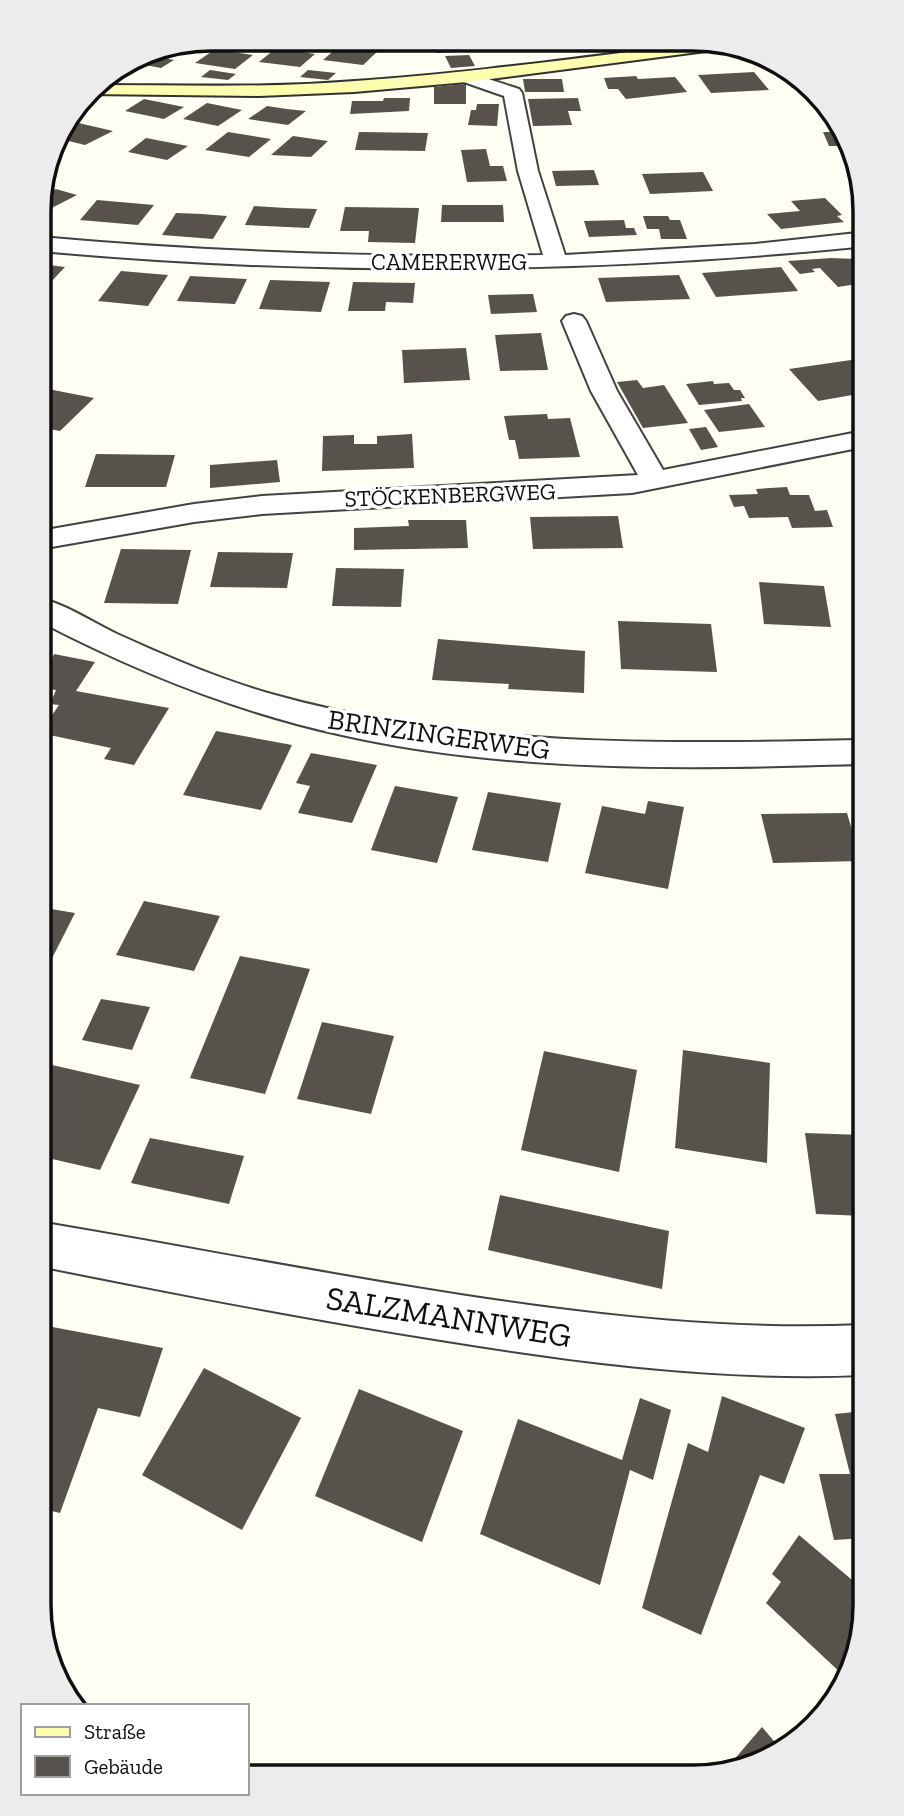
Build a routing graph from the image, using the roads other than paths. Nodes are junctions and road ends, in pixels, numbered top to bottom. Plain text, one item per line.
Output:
1 (673, 51) edge
2 (467, 76) junction
3 (106, 90) edge
4 (853, 240) edge
5 (51, 245) edge
6 (556, 261) junction
7 (575, 321) dead end
8 (853, 441) edge
9 (655, 480) junction
10 (51, 538) edge
11 (51, 613) edge
12 (853, 752) edge
13 (51, 1246) edge
14 (853, 1350) edge

1 - 2 street
2 - 3 street
2 - 6 street
4 - 6 street, CAMERERWEG
5 - 6 street, CAMERERWEG
7 - 9 street
8 - 9 street, STÖCKENBERGWEG
9 - 10 street, STÖCKENBERGWEG
11 - 12 street, BRINZINGERWEG
13 - 14 street, SALZMANNWEG

